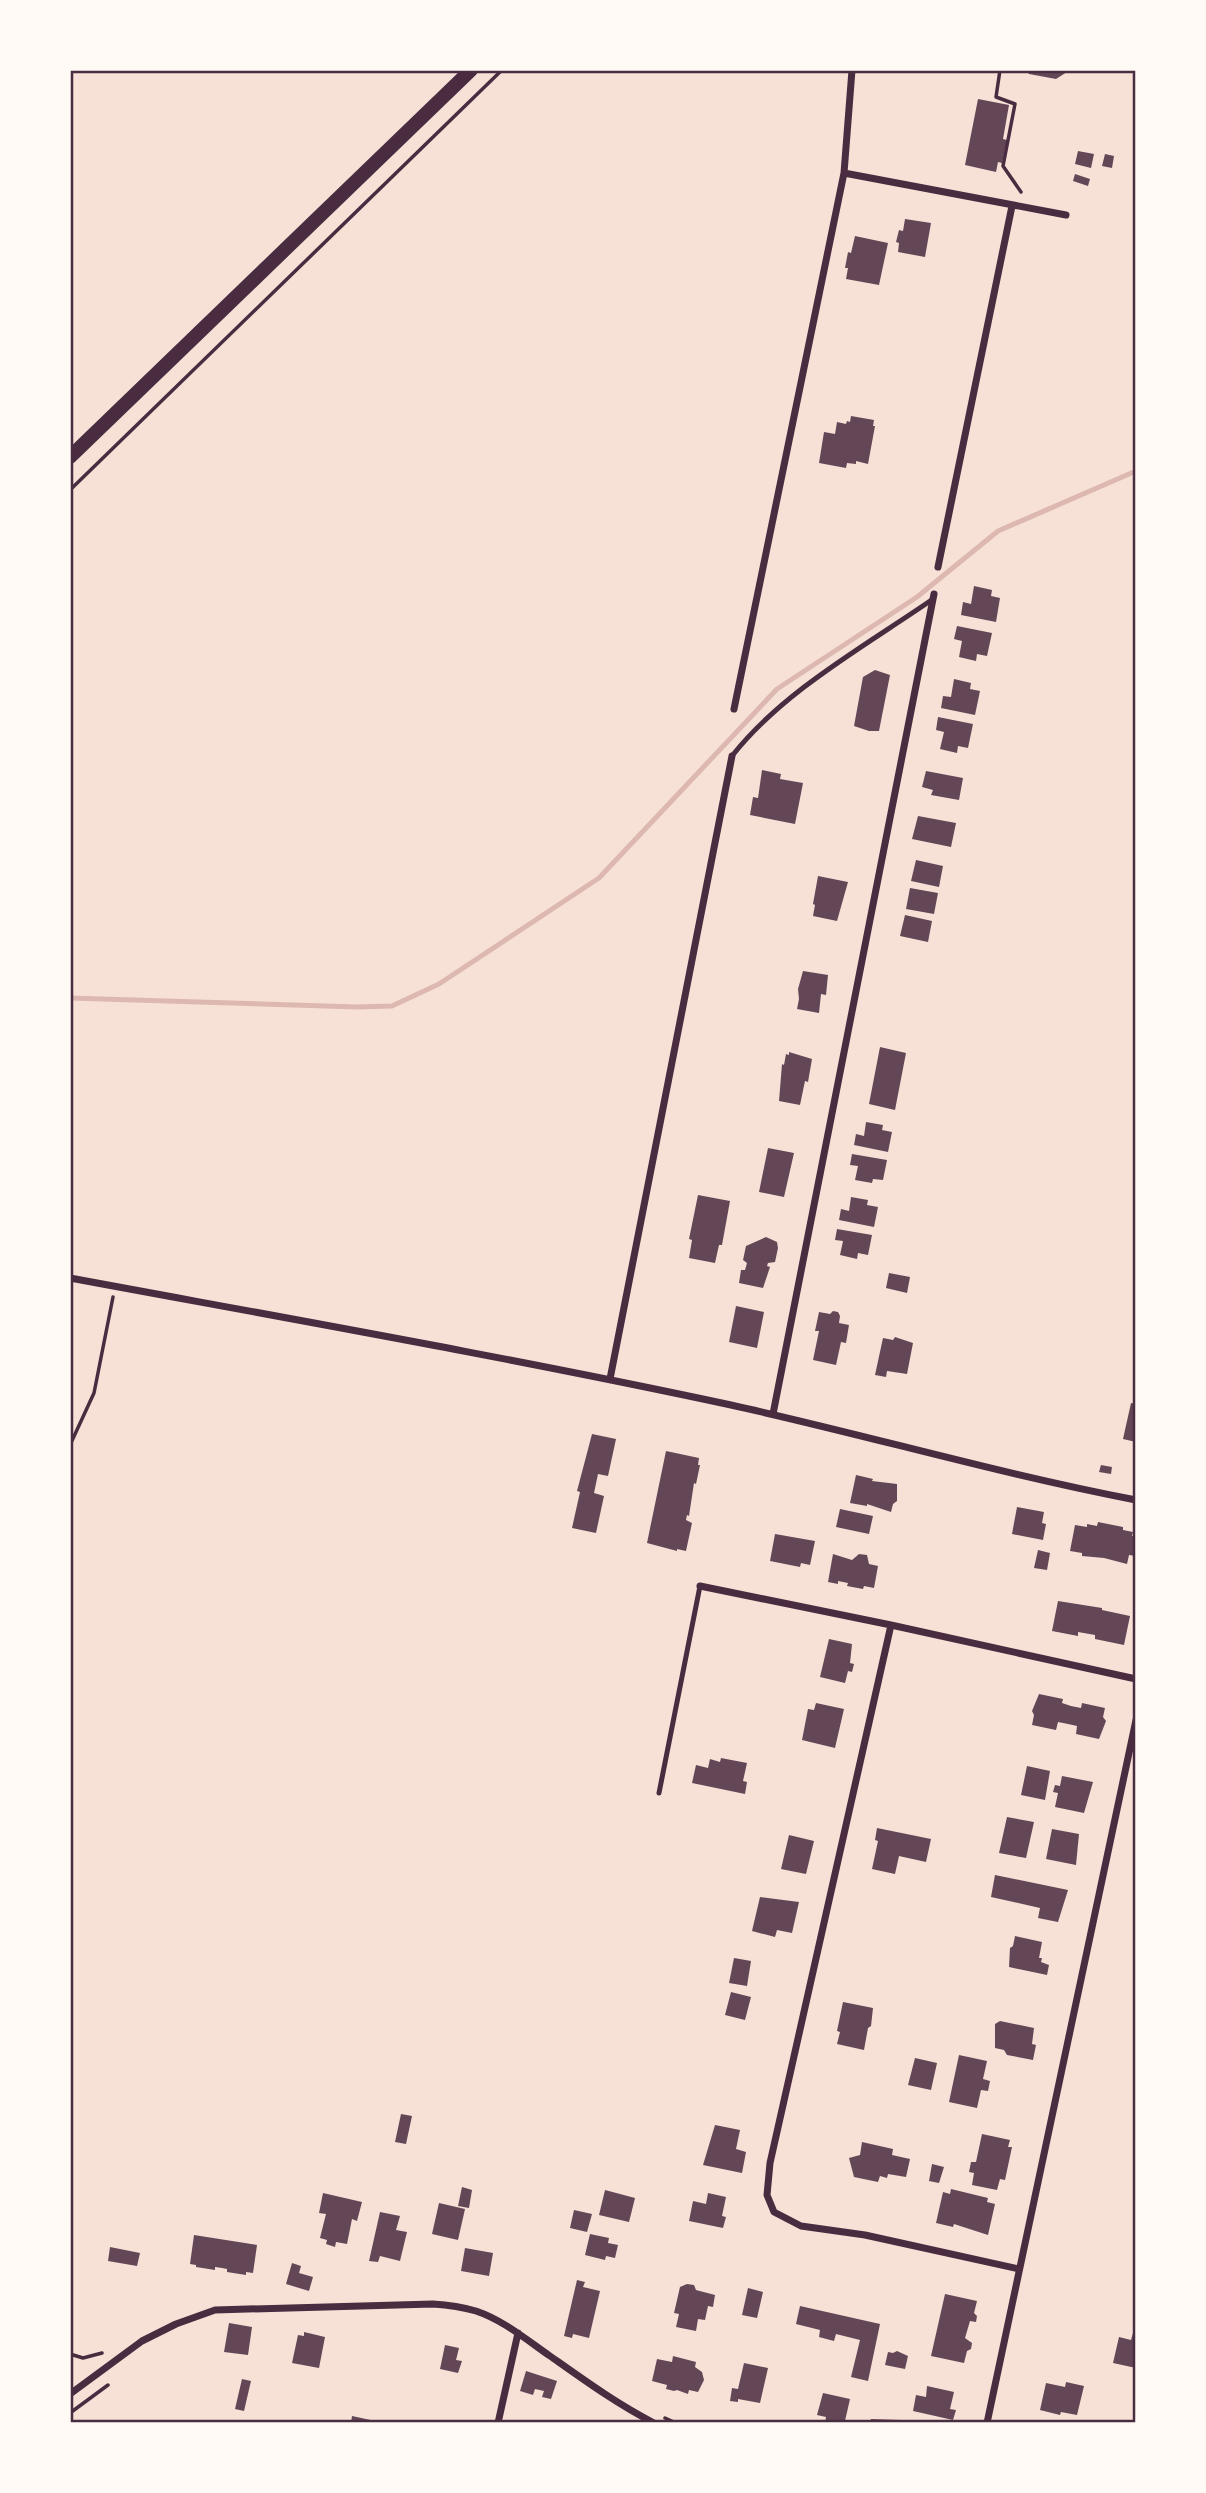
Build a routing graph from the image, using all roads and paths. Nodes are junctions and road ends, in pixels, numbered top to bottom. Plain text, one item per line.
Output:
1 (471, 70) edge
2 (502, 70) edge
3 (852, 70) edge
4 (1000, 70) edge
5 (844, 173) junction
6 (1022, 194) dead end
7 (1012, 206) junction
8 (1066, 215) dead end
9 (70, 457) edge
10 (70, 490) edge
11 (938, 567) dead end
12 (933, 597) joint
13 (734, 709) dead end
14 (732, 756) joint
15 (70, 1278) edge
16 (115, 1286) junction
17 (610, 1379) junction
18 (773, 1415) junction
19 (70, 1445) edge
20 (1136, 1500) edge
21 (700, 1586) joint
22 (891, 1625) junction
23 (1136, 1679) edge
24 (1136, 1720) edge
25 (659, 1793) dead end
26 (1019, 2269) junction
27 (517, 2333) junction
28 (70, 2354) edge
29 (111, 2363) junction
30 (70, 2395) edge
31 (655, 2412) dead end
32 (498, 2423) edge
33 (654, 2423) edge
34 (676, 2423) edge
35 (987, 2423) edge

1 - 9 main road
2 - 10 path
3 - 5 street
4 - 6 path
5 - 7 street
5 - 13 street
7 - 8 street
7 - 11 street
12 - 14 lane
12 - 18 street
14 - 17 street
15 - 16 street
16 - 17 street
16 - 19 path
17 - 18 street
18 - 20 street
21 - 22 street
21 - 25 lane
22 - 23 street
22 - 26 street
24 - 26 street
26 - 35 street
27 - 29 street
27 - 32 street
27 - 33 street
28 - 29 path
29 - 30 street
31 - 34 path

